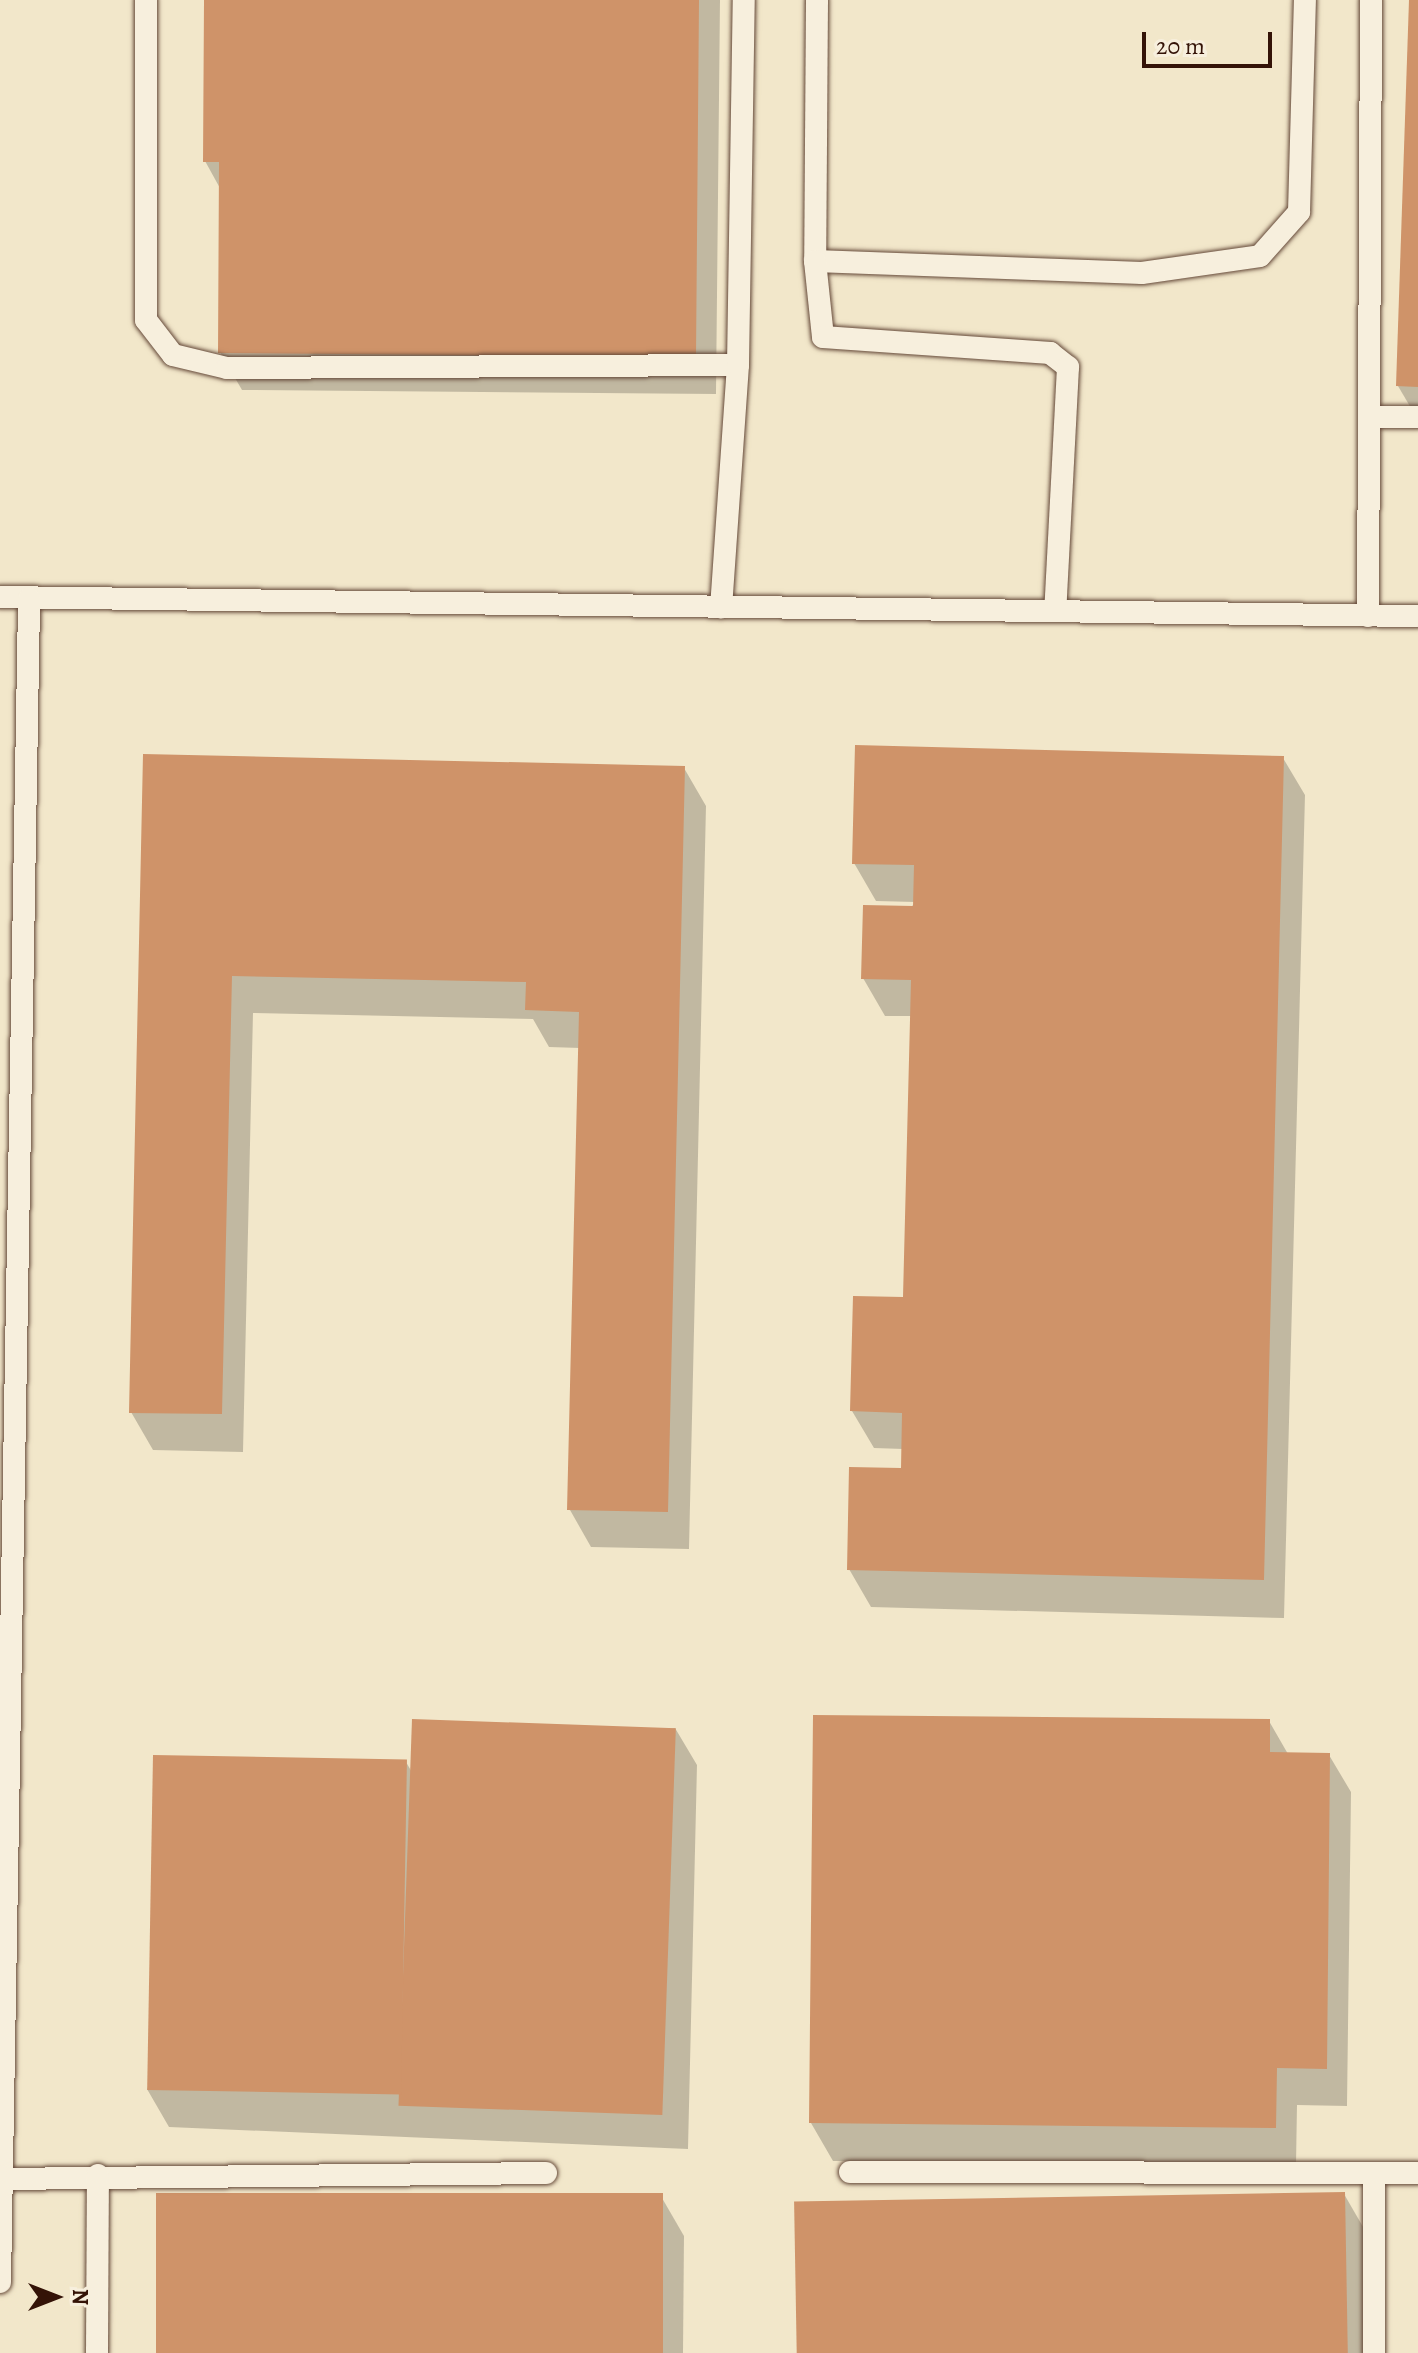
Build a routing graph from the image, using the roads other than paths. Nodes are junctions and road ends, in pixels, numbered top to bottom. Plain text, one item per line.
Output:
1 (146, 0) edge
2 (744, 0) edge
3 (817, 0) edge
4 (1305, 0) edge
5 (1371, 0) edge
6 (815, 261) junction
7 (738, 365) junction
8 (1369, 417) junction
9 (1418, 417) edge
10 (0, 597) edge
11 (29, 598) junction
12 (721, 607) junction
13 (1055, 611) junction
14 (1368, 616) junction
15 (1418, 616) edge
16 (850, 2172) dead end
17 (546, 2173) dead end
18 (1374, 2173) junction
19 (1418, 2173) edge
20 (98, 2175) junction
21 (1, 2179) edge
22 (0, 2282) edge
23 (97, 2353) edge
24 (1374, 2353) edge

1 - 7 lane
2 - 7 lane
3 - 6 lane
4 - 6 lane
5 - 8 lane
6 - 13 lane
7 - 12 lane
8 - 9 lane
8 - 14 lane
10 - 11 lane
11 - 12 lane
11 - 21 lane
12 - 13 lane
13 - 14 lane
14 - 15 lane
16 - 18 lane
17 - 20 lane
18 - 19 lane
18 - 24 lane
20 - 21 lane
20 - 23 lane
21 - 22 lane

